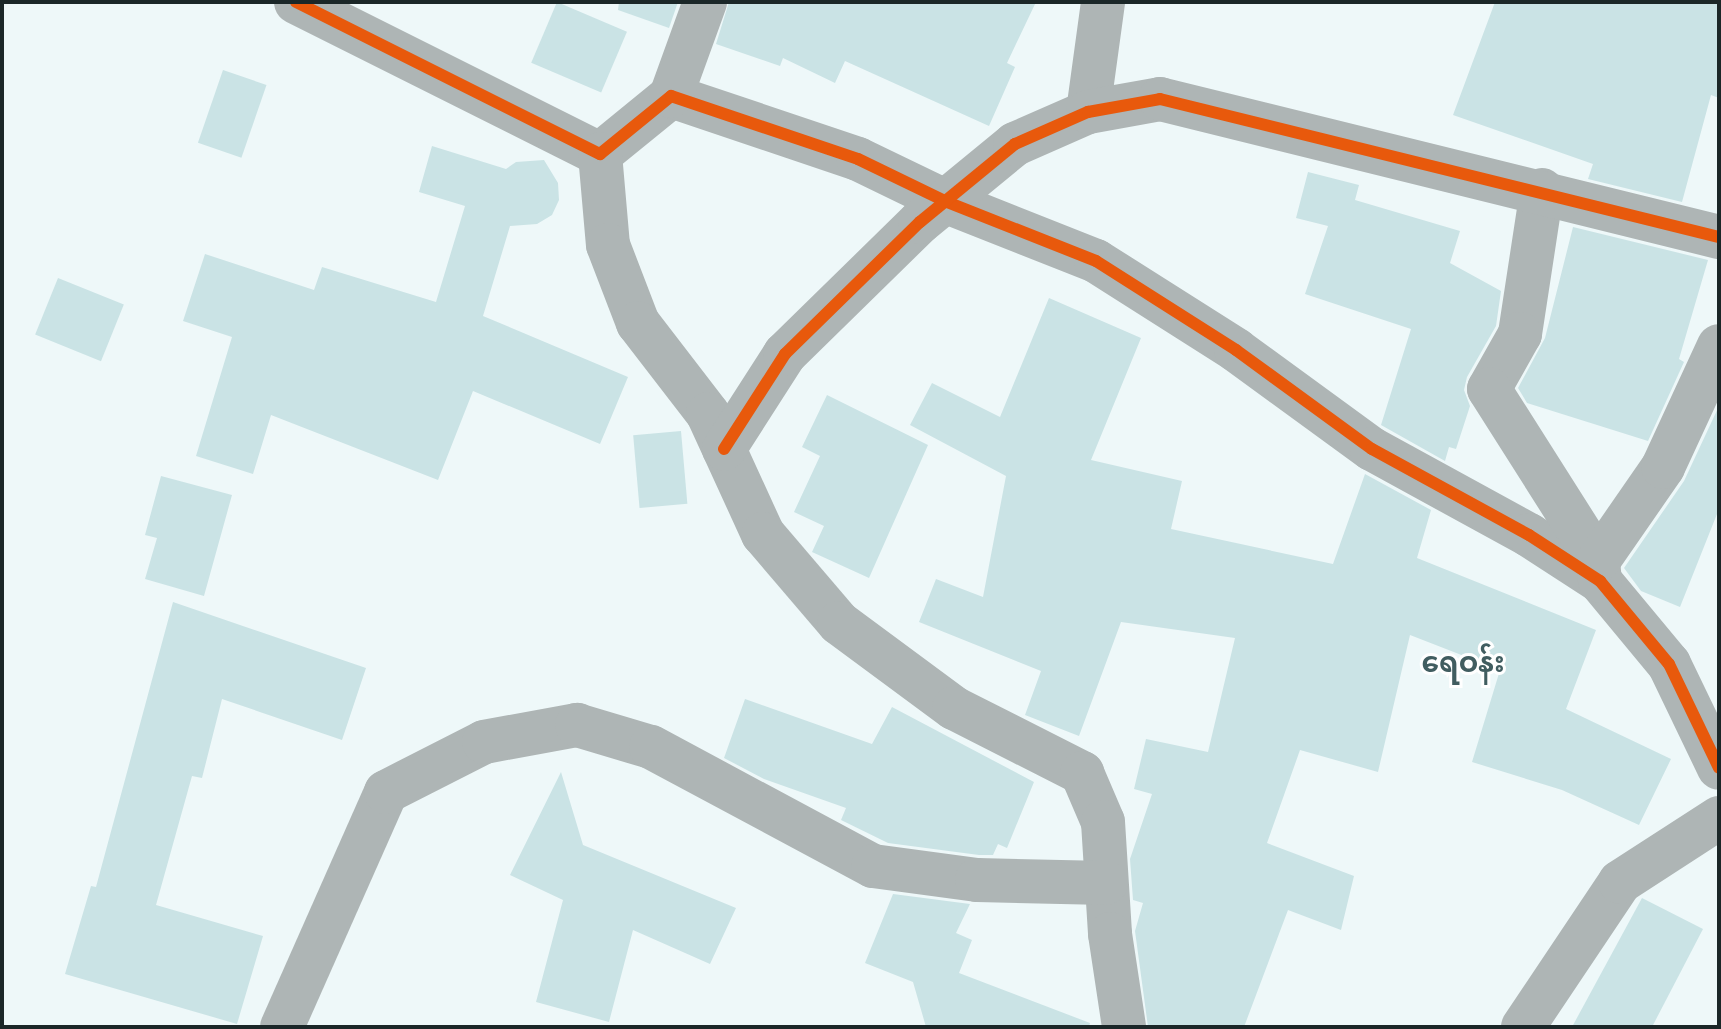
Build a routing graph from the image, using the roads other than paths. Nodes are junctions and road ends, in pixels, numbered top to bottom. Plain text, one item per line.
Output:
1 (296, 2) edge
2 (705, 2) edge
3 (1103, 2) edge
4 (671, 96) junction
5 (1088, 112) junction
6 (600, 154) junction
7 (1542, 190) junction
8 (947, 202) junction
9 (1719, 237) edge
10 (1719, 346) edge
11 (724, 449) junction
12 (1599, 571) junction
13 (1719, 768) edge
14 (1719, 818) edge
15 (1106, 883) junction
16 (282, 1027) edge
17 (1124, 1027) edge
18 (1523, 1027) edge

1 - 6 street
2 - 4 street
3 - 5 street
4 - 6 street
4 - 8 street
5 - 7 street
5 - 8 street
6 - 11 street
7 - 9 street
7 - 12 street
8 - 11 street
8 - 12 street
10 - 12 street
11 - 15 street
12 - 13 street
14 - 18 street
15 - 16 street
15 - 17 street

